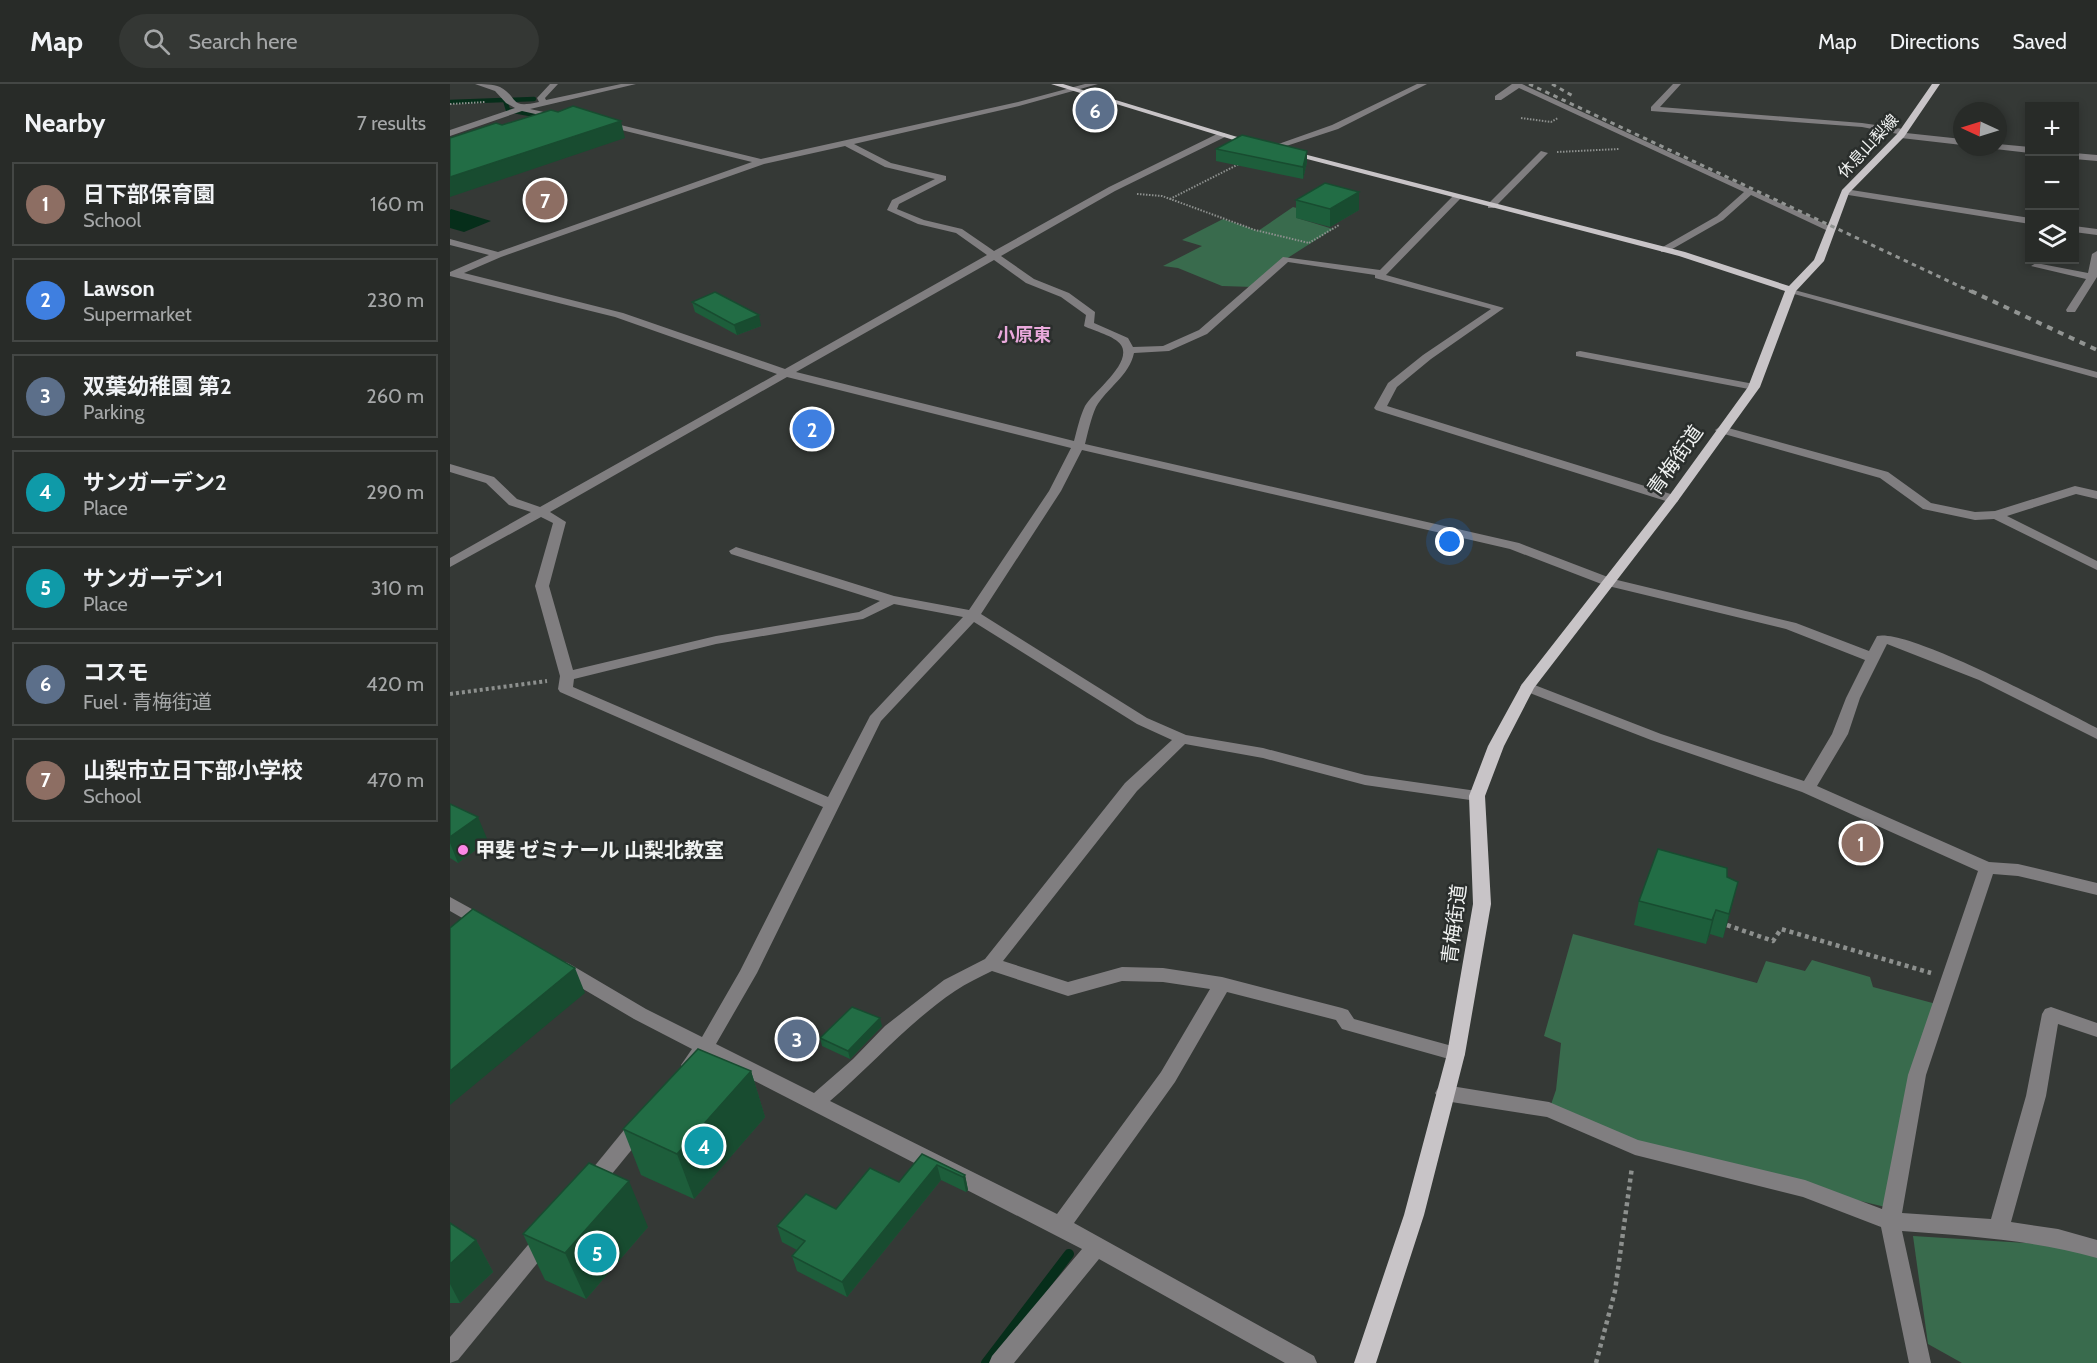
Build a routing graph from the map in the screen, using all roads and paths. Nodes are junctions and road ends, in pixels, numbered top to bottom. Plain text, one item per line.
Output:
1 (478, 84) edge
2 (554, 84) edge
3 (632, 84) edge
4 (1055, 84) edge
5 (1094, 84) edge
6 (1423, 84) edge
7 (1677, 84) edge
8 (1936, 84) edge
9 (1517, 85) edge
10 (1074, 90) junction
11 (1498, 98) dead end
12 (489, 102) dead end
13 (544, 103) junction
14 (450, 104) edge
15 (520, 109) junction
16 (571, 118) edge
17 (591, 120) edge
18 (450, 133) edge
19 (1902, 134) junction
20 (1222, 135) junction
21 (1953, 141) edge
22 (846, 143) junction
23 (1651, 147) junction
24 (1271, 148) junction
25 (2007, 148) edge
26 (2025, 150) edge
27 (1545, 153) joint
28 (2079, 156) edge
29 (2097, 158) edge
30 (761, 162) junction
31 (1112, 189) junction
32 (1845, 192) junction
33 (1748, 193) junction
34 (1457, 197) junction
35 (1169, 199) junction
36 (1491, 207) junction
37 (2025, 220) edge
38 (1339, 225) dead end
39 (1831, 230) junction
40 (2079, 230) edge
41 (2097, 232) edge
42 (450, 242) edge
43 (1309, 243) junction
44 (1664, 250) junction
45 (2097, 254) edge
46 (498, 255) junction
47 (994, 258) junction
48 (1286, 259) junction
49 (2036, 266) dead end
50 (1381, 273) junction
51 (453, 274) edge
52 (2092, 277) junction
53 (1791, 290) junction
54 (2071, 310) dead end
55 (1129, 350) junction
56 (1580, 354) dead end
57 (785, 374) junction
58 (2097, 375) edge
59 (1754, 387) junction
60 (1721, 430) junction
61 (1078, 446) junction
62 (450, 468) edge
63 (2097, 495) edge
64 (1673, 499) junction
65 (540, 511) junction
66 (1996, 515) junction
67 (736, 551) dead end
68 (450, 563) edge
69 (2093, 564) edge
70 (1609, 582) junction
71 (892, 600) junction
72 (973, 615) junction
73 (1871, 657) junction
74 (567, 676) junction
75 (1527, 687) junction
76 (450, 694) edge
77 (2097, 734) edge
78 (1182, 739) junction
79 (1808, 788) junction
80 (1477, 796) junction
81 (831, 804) junction
82 (1987, 868) junction
83 (2097, 889) edge
84 (450, 903) edge
85 (1727, 925) edge
86 (500, 932) edge
87 (550, 961) edge
88 (991, 964) junction
89 (1949, 979) junction
90 (1222, 984) junction
91 (2097, 1030) edge
92 (705, 1047) junction
93 (1456, 1054) junction
94 (676, 1082) edge
95 (1445, 1094) junction
96 (816, 1102) junction
97 (654, 1108) edge
98 (1635, 1147) junction
99 (581, 1196) edge
100 (1890, 1221) junction
101 (559, 1223) edge
102 (1060, 1226) junction
103 (1999, 1229) junction
104 (1097, 1246) junction
105 (2097, 1249) edge
106 (450, 1353) edge
107 (1000, 1363) edge
108 (1306, 1363) edge
109 (1365, 1363) edge
110 (1596, 1363) edge
111 (1920, 1363) edge

1 - 15 street
2 - 13 street
3 - 13 street
4 - 10 main road
5 - 10 street
6 - 24 street
7 - 19 street
8 - 19 main road, 休息山梨線
9 - 11 street
9 - 23 street
10 - 20 main road
10 - 22 street
12 - 14 path
13 - 15 street
15 - 16 street
15 - 18 street
17 - 30 street
19 - 21 street
19 - 32 main road, 休息山梨線
20 - 24 main road
20 - 31 street
22 - 30 street
22 - 47 street
23 - 27 path
23 - 33 street
24 - 34 main road
24 - 35 path
25 - 26 street
27 - 36 street
28 - 29 street
30 - 46 street
31 - 35 path
31 - 47 street
32 - 37 street
32 - 39 main road, 休息山梨線
33 - 39 street
33 - 44 street
34 - 36 main road
34 - 50 street
35 - 43 path
36 - 44 main road
38 - 43 path
39 - 53 main road, 休息山梨線
40 - 41 street
42 - 46 street
43 - 48 path
44 - 53 main road
45 - 52 street
46 - 51 street
47 - 55 street
47 - 57 street
48 - 50 street
48 - 55 street
49 - 52 street
50 - 64 street
51 - 57 street
52 - 54 street
53 - 58 street
53 - 59 main road, 青梅街道
55 - 61 street
56 - 59 street
57 - 61 street
57 - 65 street
59 - 60 main road, 青梅街道
60 - 64 main road, 青梅街道
60 - 66 street
61 - 70 street
61 - 72 street
62 - 65 street
63 - 66 street
64 - 70 main road, 青梅街道
65 - 68 street
65 - 74 street
66 - 69 street
67 - 71 street
70 - 73 street
70 - 75 main road, 青梅街道
71 - 72 street
71 - 74 street
72 - 78 street
72 - 81 street
73 - 77 street
73 - 79 street
74 - 76 path
74 - 81 street
75 - 79 street
75 - 80 main road, 青梅街道
78 - 80 street
78 - 88 street
79 - 82 street
80 - 93 main road, 青梅街道
81 - 92 street
82 - 83 street
82 - 89 street
84 - 86 street
85 - 89 path
87 - 92 street
88 - 90 street
88 - 96 street
89 - 100 street
90 - 93 street
90 - 102 street
91 - 103 street
92 - 94 street
92 - 96 street
93 - 95 main road, 青梅街道
95 - 98 street
95 - 109 main road, 青梅街道
96 - 102 street
97 - 99 street
98 - 100 street
98 - 110 path
100 - 103 street
100 - 111 street
101 - 106 street
102 - 104 street
103 - 105 street
104 - 107 street
104 - 108 street

